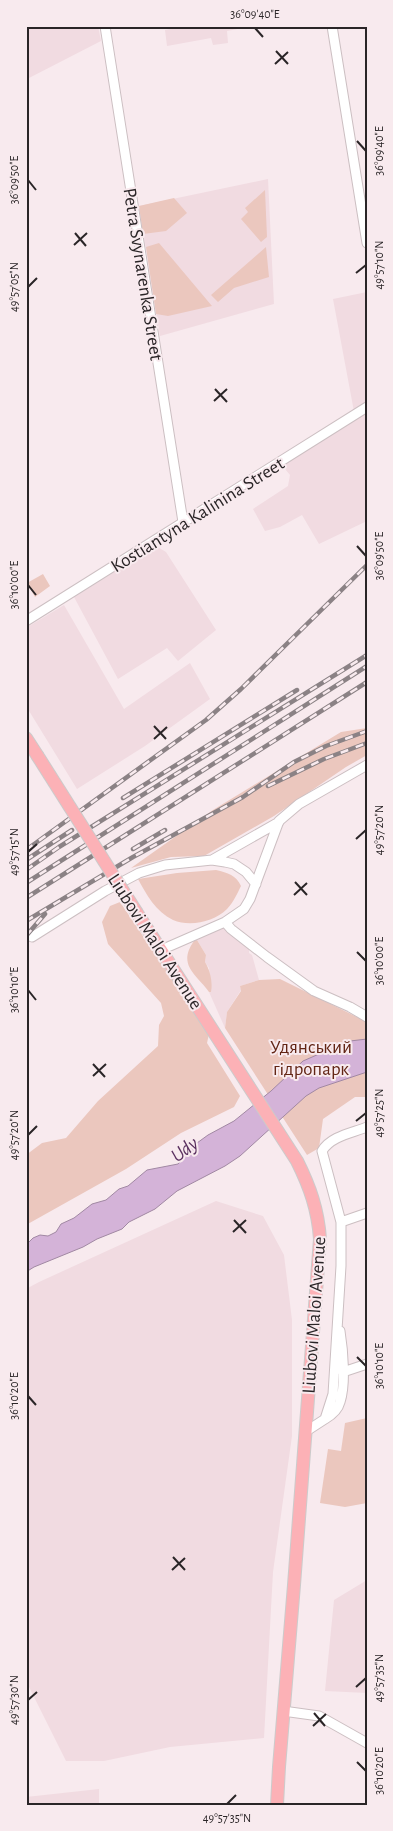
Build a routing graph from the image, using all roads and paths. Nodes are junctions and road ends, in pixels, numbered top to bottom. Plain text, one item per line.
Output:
1 (105, 26) edge
2 (332, 26) edge
3 (364, 208) edge
4 (367, 243) edge
5 (367, 406) edge
6 (184, 522) junction
7 (26, 621) edge
8 (26, 738) edge
9 (367, 765) edge
10 (279, 821) junction
11 (212, 860) junction
12 (256, 884) junction
13 (226, 922) junction
14 (32, 937) dead end
15 (161, 950) junction
16 (367, 1017) edge
17 (367, 1127) edge
18 (367, 1213) edge
19 (342, 1222) junction
20 (337, 1318) junction
21 (367, 1364) edge
22 (343, 1372) junction
23 (325, 1419) junction
24 (305, 1432) junction
25 (283, 1711) junction
26 (367, 1743) edge
27 (277, 1805) edge

1 - 6 street, Petra Svynarenka Street
2 - 3 street
3 - 4 street
5 - 6 street, Kostiantyna Kalinina Street
6 - 7 street, Kostiantyna Kalinina Street
8 - 15 main road, Liubovi Maloi Avenue, bridge
9 - 10 street
10 - 11 street
10 - 12 street
11 - 12 street
11 - 14 street
12 - 13 street
13 - 15 street
13 - 16 street
15 - 24 main road, Liubovi Maloi Avenue
17 - 19 street
18 - 19 street
19 - 20 street
20 - 22 street
20 - 23 street
21 - 22 street
22 - 23 street
23 - 24 street
24 - 25 main road, Liubovi Maloi Avenue
25 - 26 street
25 - 27 main road, Liubovi Maloi Avenue

